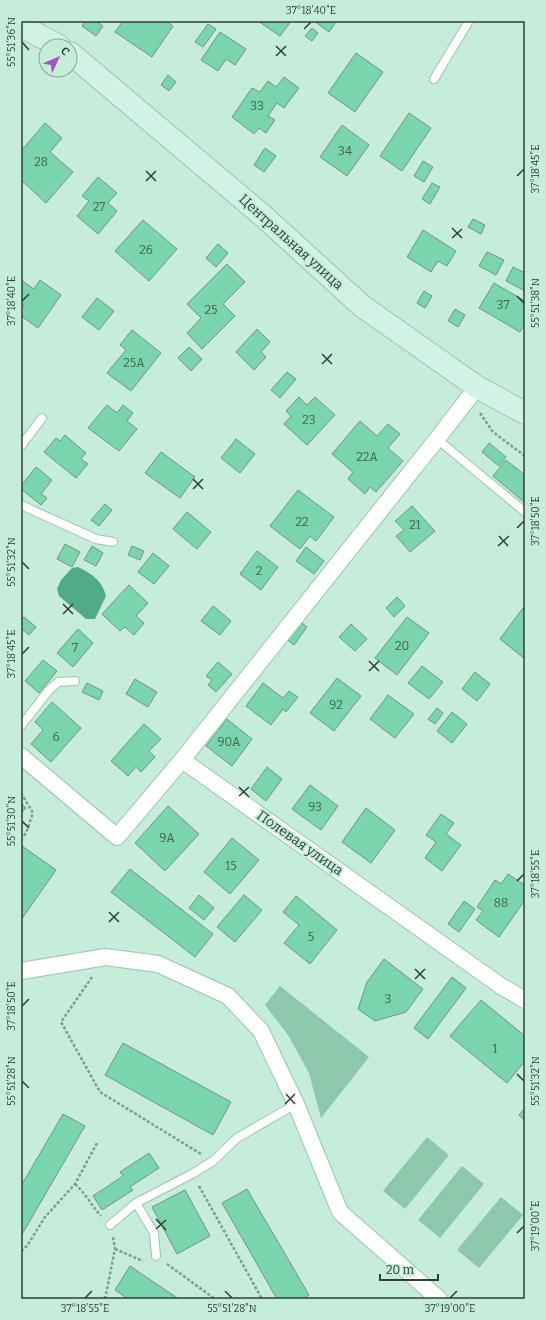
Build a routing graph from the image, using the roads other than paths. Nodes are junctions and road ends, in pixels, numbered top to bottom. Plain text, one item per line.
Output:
1 (469, 21) edge
2 (21, 26) edge
3 (44, 38) edge
4 (78, 59) edge
5 (434, 79) dead end
6 (477, 386) junction
7 (525, 413) edge
8 (42, 418) dead end
9 (437, 439) junction
10 (21, 446) edge
11 (21, 505) edge
12 (525, 512) edge
13 (113, 542) dead end
14 (75, 681) dead end
15 (21, 726) edge
16 (21, 756) edge
17 (182, 760) junction
18 (21, 971) edge
19 (525, 1000) edge
20 (296, 1104) junction
21 (136, 1203) junction
22 (110, 1225) dead end
23 (156, 1256) road end
24 (439, 1299) edge

1 - 5 lane
2 - 3 street
4 - 6 street, Центральная улица
6 - 7 street, Центральная улица
6 - 9 street
8 - 10 lane
9 - 12 lane
9 - 17 street
11 - 13 lane
14 - 15 lane
16 - 17 street
17 - 19 street, Полевая улица
18 - 20 street
20 - 21 lane
20 - 24 street
21 - 22 lane
21 - 23 lane

